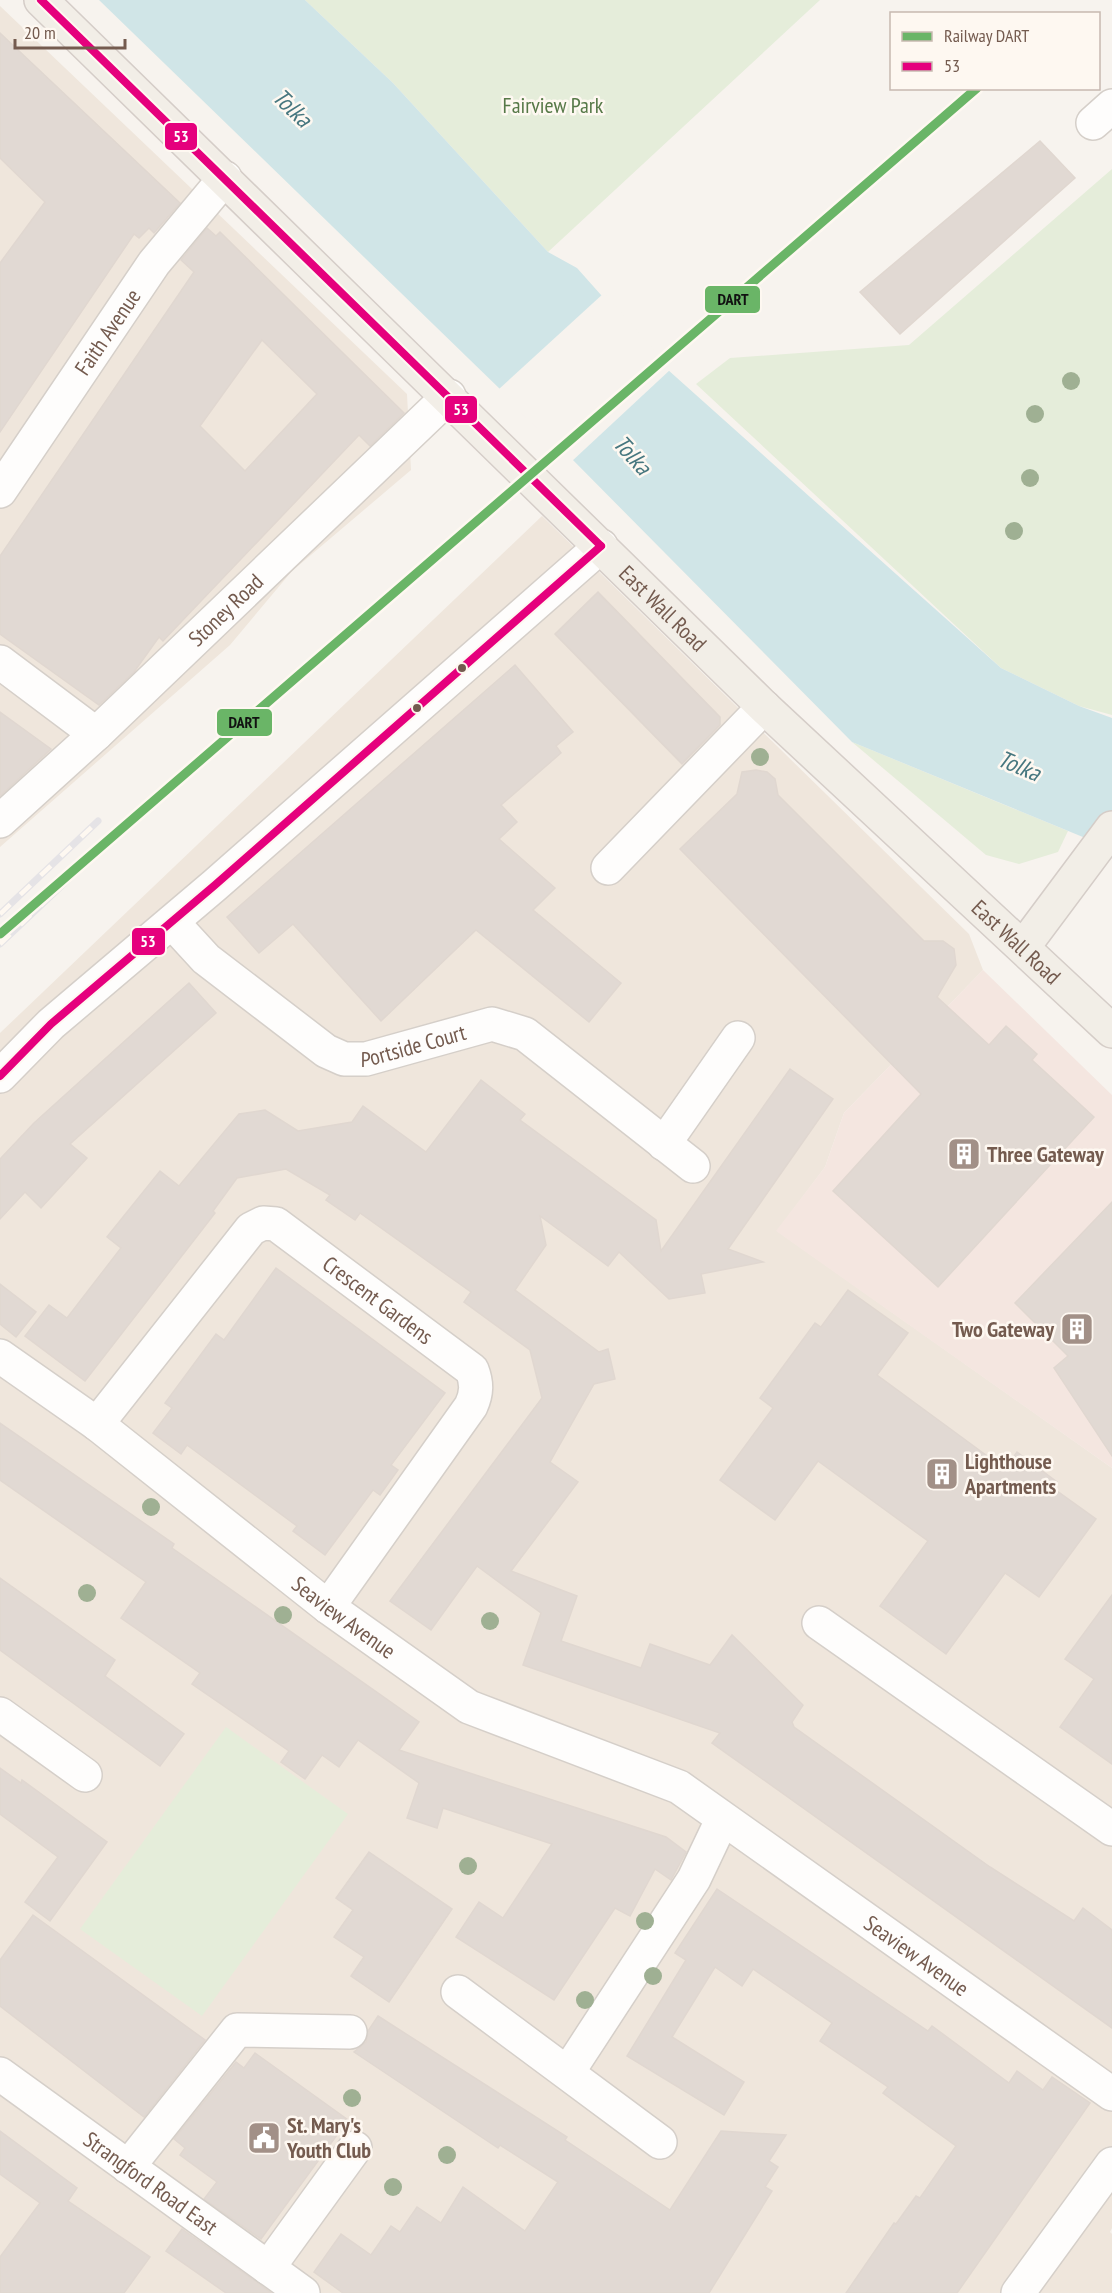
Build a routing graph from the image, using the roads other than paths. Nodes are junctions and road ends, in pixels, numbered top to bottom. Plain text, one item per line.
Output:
1 (42, 0) edge
2 (225, 178) junction
3 (449, 396) junction
4 (0, 491) edge
5 (601, 546) junction
6 (0, 662) edge
7 (764, 707) junction
8 (96, 734) junction
9 (0, 821) edge
10 (1102, 841) edge
11 (608, 868) dead end
12 (172, 922) junction
13 (1024, 946) junction
14 (1112, 1031) edge
15 (738, 1038) dead end
16 (0, 1076) edge
17 (664, 1144) junction
18 (693, 1166) dead end
19 (0, 1356) edge
20 (97, 1424) junction
21 (328, 1607) junction
22 (819, 1623) dead end
23 (0, 1714) edge
24 (85, 1775) dead end
25 (722, 1820) junction
26 (1112, 1829) edge
27 (458, 1992) dead end
28 (350, 2032) dead end
29 (568, 2072) junction
30 (0, 2074) edge
31 (1112, 2094) edge
32 (660, 2142) dead end
33 (355, 2148) dead end
34 (1112, 2164) edge
35 (128, 2168) junction
36 (268, 2268) junction
37 (303, 2293) edge
38 (1018, 2293) edge

1 - 2 main road, East Wall Road
2 - 3 main road, East Wall Road
2 - 4 street, Faith Avenue
3 - 5 main road, East Wall Road
3 - 8 street, Stoney Road
5 - 7 main road, East Wall Road
5 - 12 street
6 - 8 street
7 - 11 street
7 - 13 main road, East Wall Road
8 - 9 street, Stoney Road
10 - 13 main road
12 - 16 street
12 - 17 street, Portside Court
13 - 14 main road, East Wall Road
15 - 17 street
17 - 18 street, Portside Court
19 - 20 street, Seaview Avenue
20 - 21 street, Seaview Avenue
20 - 21 street, Crescent Gardens
21 - 25 street, Seaview Avenue
22 - 26 street
23 - 24 street
25 - 29 street
25 - 31 street, Seaview Avenue
27 - 29 street
28 - 35 street
29 - 32 street
30 - 35 street, Strangford Road East
33 - 36 street
34 - 38 street
35 - 36 street, Strangford Road East
36 - 37 street, Strangford Road East

